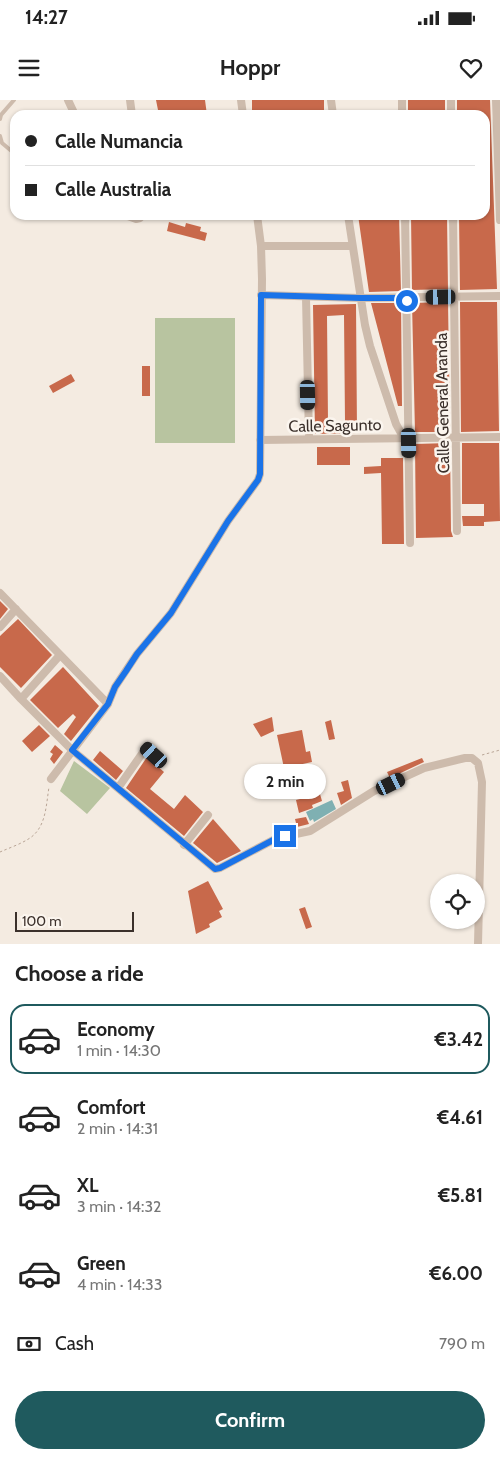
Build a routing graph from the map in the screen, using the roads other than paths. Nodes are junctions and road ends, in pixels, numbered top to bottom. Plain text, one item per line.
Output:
1 (14, 100) edge
2 (496, 100) edge
3 (0, 119) edge
4 (0, 136) edge
5 (10, 150) edge
6 (258, 220) edge
7 (349, 220) edge
8 (405, 220) edge
9 (453, 220) edge
10 (500, 220) edge
11 (261, 246) junction
12 (352, 246) junction
13 (261, 295) junction
14 (500, 296) edge
15 (306, 297) junction
16 (454, 297) junction
17 (361, 298) junction
18 (407, 298) junction
19 (393, 412) junction
20 (408, 414) junction
21 (396, 424) junction
22 (500, 437) edge
23 (386, 438) junction
24 (409, 438) junction
25 (456, 438) junction
26 (309, 439) junction
27 (260, 440) junction
28 (457, 531) dead end
29 (410, 543) dead end
30 (0, 593) edge
31 (16, 609) junction
32 (0, 627) edge
33 (60, 655) junction
34 (0, 676) edge
35 (21, 699) junction
36 (108, 704) junction
37 (72, 750) junction
38 (162, 762) dead end
39 (51, 779) road end
40 (118, 788) junction
41 (208, 815) dead end
42 (184, 845) junction
43 (478, 944) edge

1 - 3 lane
2 - 10 street
4 - 5 lane
6 - 11 street
7 - 12 street
8 - 18 street
9 - 16 street, Calle General Aranda
11 - 12 street
11 - 13 street
12 - 17 street
13 - 15 street
13 - 27 street
14 - 16 street
15 - 17 street
15 - 26 street
16 - 18 street
16 - 25 street, Calle General Aranda
17 - 18 street
17 - 19 street
18 - 20 street
19 - 20 street
19 - 21 street
20 - 24 street
21 - 23 street
21 - 24 street
22 - 25 street, Calle Sagunto
23 - 24 street, Calle Sagunto
23 - 26 street, Calle Sagunto
24 - 25 street, Calle Sagunto
24 - 29 street
25 - 28 street, Calle General Aranda
26 - 27 street, Calle Sagunto
27 - 36 street
30 - 31 street
31 - 32 street
31 - 33 street
33 - 35 street
33 - 36 street
34 - 35 street
35 - 37 street
36 - 37 street
37 - 39 street
37 - 40 street
38 - 40 street
40 - 42 street
41 - 42 street
42 - 43 street

